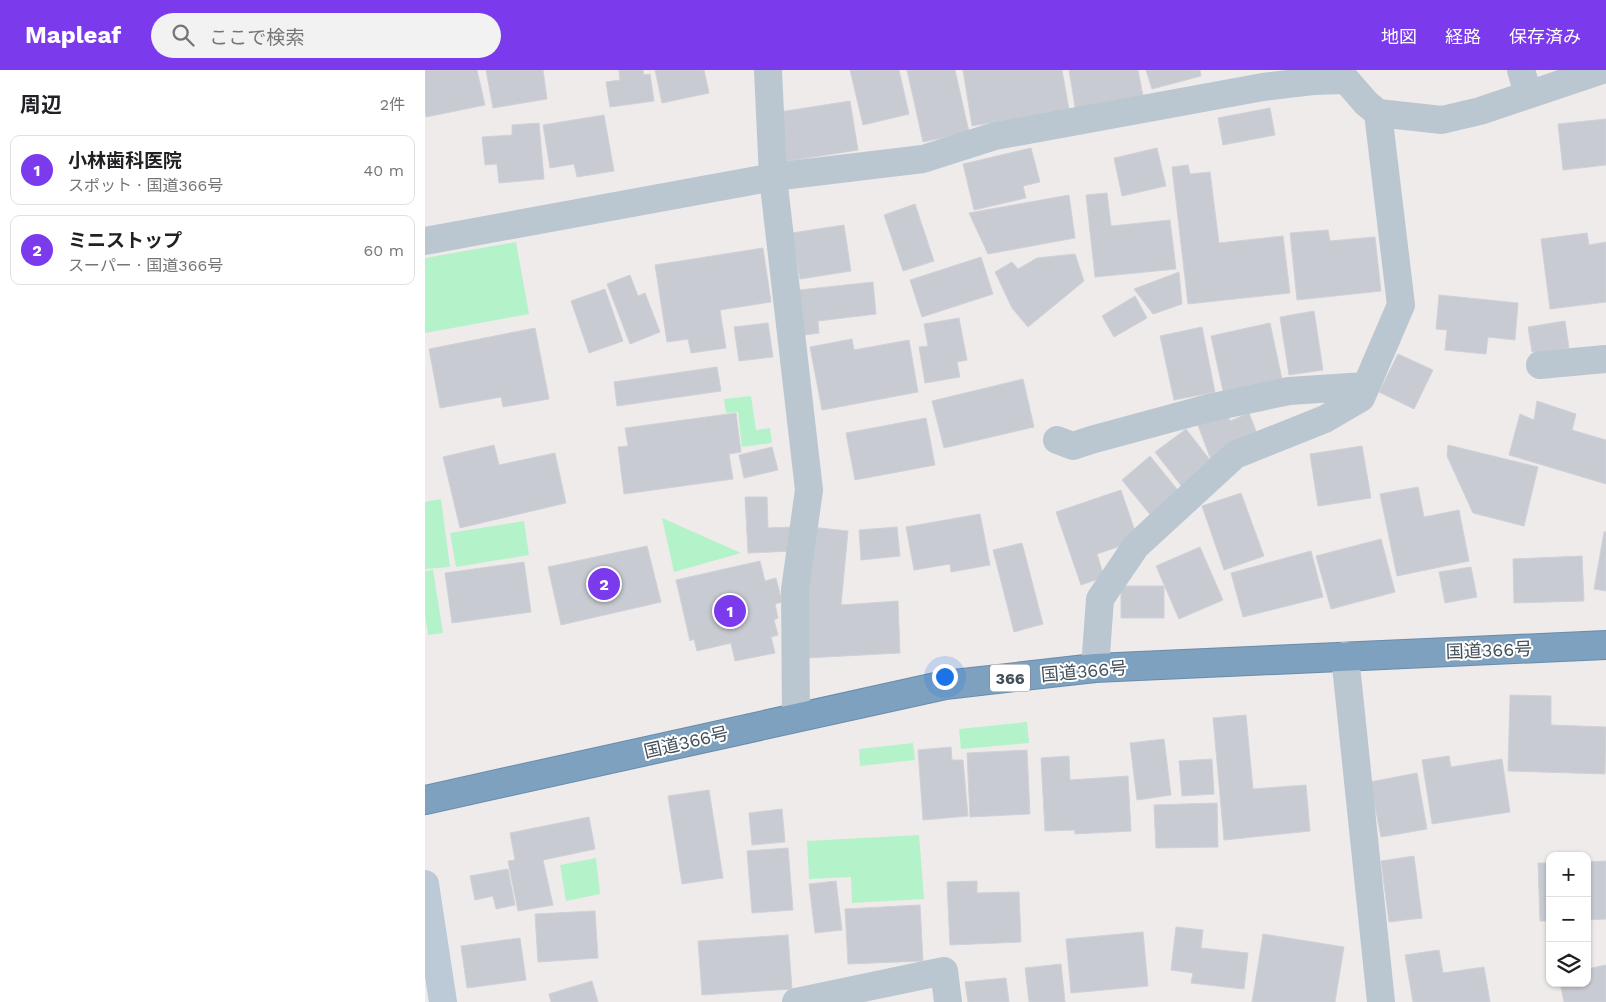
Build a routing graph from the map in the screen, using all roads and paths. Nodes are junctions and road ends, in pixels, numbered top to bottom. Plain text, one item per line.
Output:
1 (768, 70) edge
2 (1361, 70) edge
3 (1603, 70) edge
4 (1525, 82) edge
5 (1372, 108) junction
6 (773, 177) junction
7 (425, 241) edge
8 (1606, 359) edge
9 (1540, 365) dead end
10 (1365, 386) junction
11 (1057, 440) dead end
12 (1606, 645) edge
13 (1345, 656) junction
14 (1095, 668) junction
15 (796, 717) junction
16 (425, 800) edge
17 (425, 884) edge
18 (443, 1002) edge
19 (796, 1002) edge
20 (948, 1002) edge
21 (1381, 1002) edge

1 - 6 street
2 - 5 street
3 - 4 street
4 - 5 street
5 - 6 street
5 - 10 street
6 - 7 street
6 - 15 street
8 - 9 street
10 - 11 street
10 - 14 street
12 - 13 highway, 国道366号 / 366
13 - 14 highway, 国道366号 / 366
13 - 21 street
14 - 15 highway, 国道366号 / 366
15 - 16 highway, 国道366号 / 366
17 - 18 street
19 - 20 street

